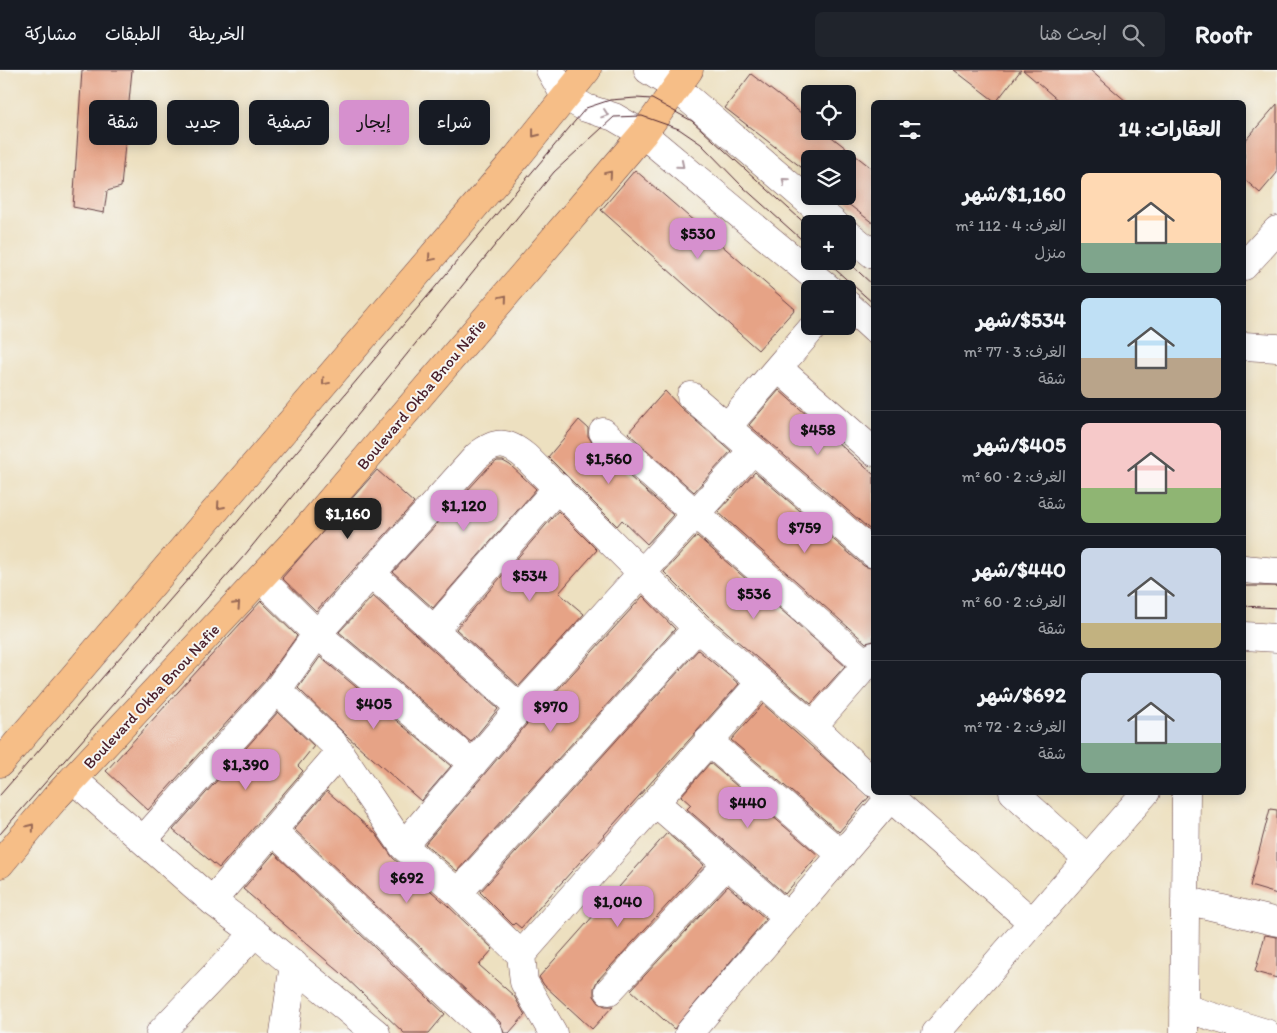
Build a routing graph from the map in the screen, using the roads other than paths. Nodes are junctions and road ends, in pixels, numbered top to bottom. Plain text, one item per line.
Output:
1 (550, 70) edge
2 (588, 70) edge
3 (648, 70) edge
4 (682, 78) edge
5 (565, 96) junction
6 (643, 134) junction
7 (826, 215) edge
8 (1277, 230) edge
9 (856, 240) edge
10 (871, 253) edge
11 (1246, 264) edge
12 (818, 280) edge
13 (856, 312) edge
14 (871, 326) edge
15 (806, 335) edge
16 (1246, 346) edge
17 (1277, 348) edge
18 (778, 368) junction
19 (691, 396) dead end
20 (727, 427) junction
21 (604, 432) dead end
22 (871, 449) edge
23 (752, 450) junction
24 (558, 487) junction
25 (696, 514) junction
26 (871, 551) edge
27 (1246, 569) edge
28 (643, 572) junction
29 (1277, 572) edge
30 (371, 573) junction
31 (261, 579) junction
32 (697, 628) junction
33 (434, 630) junction
34 (317, 634) junction
35 (1246, 636) edge
36 (1277, 638) edge
37 (870, 661) edge
38 (760, 683) junction
39 (278, 690) junction
40 (520, 708) junction
41 (812, 726) junction
42 (708, 741) junction
43 (340, 752) junction
44 (0, 763) edge
45 (474, 764) junction
46 (73, 779) junction
47 (871, 779) edge
48 (884, 795) edge
49 (889, 795) edge
50 (1016, 795) edge
51 (1143, 795) edge
52 (1181, 796) edge
53 (656, 803) junction
54 (273, 831) junction
55 (144, 839) junction
56 (403, 846) junction
57 (842, 855) junction
58 (1088, 859) junction
59 (0, 864) edge
60 (727, 864) junction
61 (458, 893) junction
62 (1185, 900) junction
63 (212, 901) junction
64 (788, 916) junction
65 (1032, 922) junction
66 (1277, 922) edge
67 (255, 933) junction
68 (521, 955) junction
69 (294, 964) junction
70 (610, 991) dead end
71 (1184, 1021) edge
72 (160, 1033) edge
73 (284, 1033) edge
74 (376, 1033) edge
75 (489, 1033) edge
76 (553, 1033) edge
77 (689, 1033) edge
78 (936, 1033) edge
79 (1266, 1033) edge

1 - 5 street
2 - 5 main road
3 - 4 street
4 - 6 main road, Boulevard Okba Bnou Nafie
7 -> 4 street
5 -> 6 street
5 -> 44 main road
6 -> 12 street
31 -> 6 main road, Boulevard Okba Bnou Nafie
8 - 11 street
9 - 10 street
13 - 14 street
15 - 18 street
16 - 17 street
18 - 20 street
18 - 22 street
19 - 20 street
20 - 23 street
21 - 25 street
23 - 25 street
23 - 26 street
24 - 28 street
24 - 30 street
24 - 33 street
25 - 28 street
25 - 37 street
27 - 29 street
28 - 32 street
28 - 40 street
30 - 33 street
30 - 34 street
31 - 34 street
46 -> 31 main road, Boulevard Okba Bnou Nafie
32 - 38 street
32 - 61 street
33 - 40 street
34 - 39 street
34 - 45 street
35 - 36 street
37 - 41 street
38 - 41 street
38 - 42 street
39 - 43 street
39 - 55 street
40 - 45 street
41 - 47 street
42 - 53 street
42 - 57 street
43 - 54 street
43 - 56 street
45 - 56 street
46 - 55 street
59 -> 46 main road, Boulevard Okba Bnou Nafie
48 - 57 street
49 - 65 street
50 - 58 street
51 - 58 street
52 - 62 street
53 - 60 street
53 - 68 street
54 - 63 street
54 - 75 street
55 - 63 street
56 - 61 street
57 - 64 street
58 - 65 street
60 - 64 street
60 - 70 street
61 - 68 street
62 - 66 street
62 - 71 street
63 - 67 street
64 - 77 street
65 - 78 street
67 - 69 street
67 - 72 street
68 - 76 street
69 - 73 street
69 - 74 street
71 - 79 street

